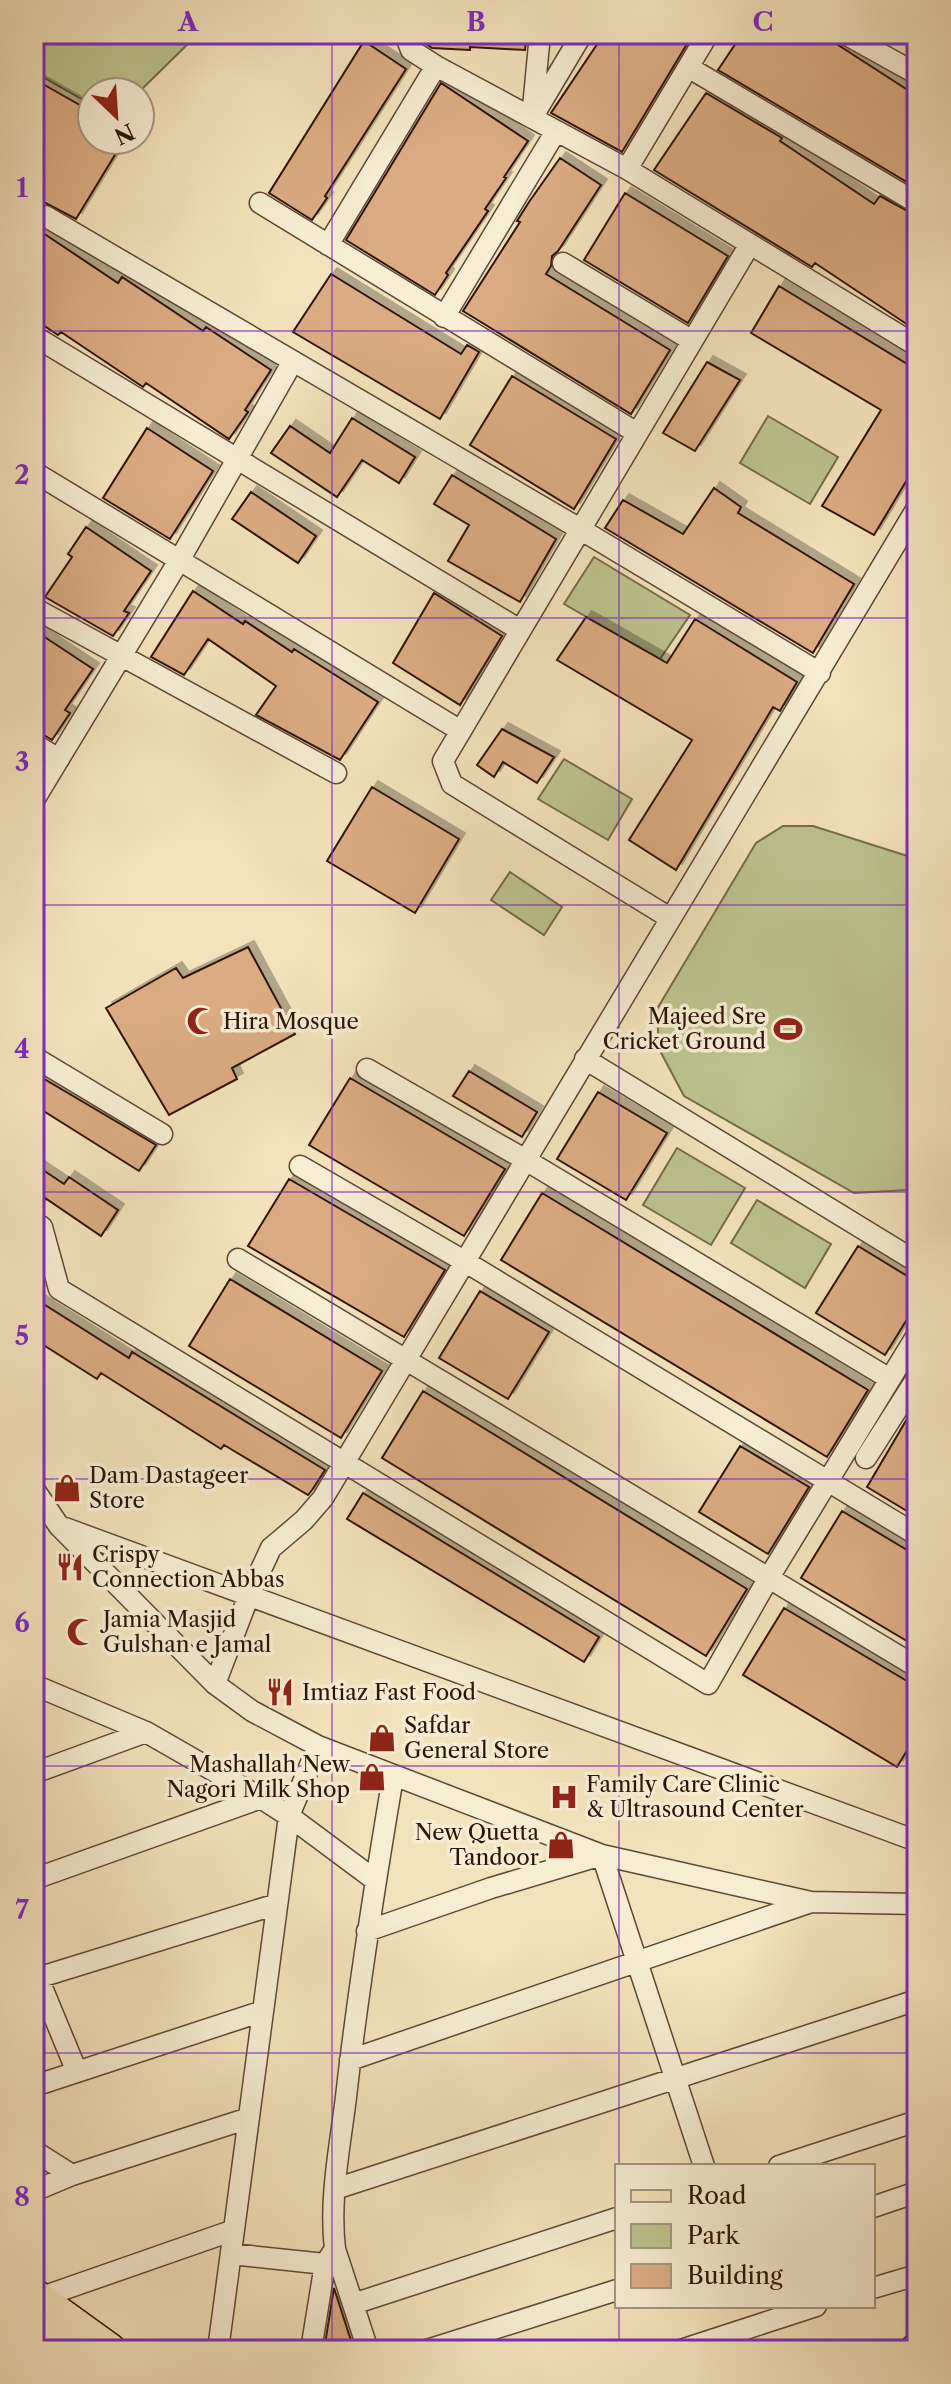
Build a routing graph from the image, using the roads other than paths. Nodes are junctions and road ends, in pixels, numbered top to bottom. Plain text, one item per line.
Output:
1 (405, 34) edge
2 (540, 34) edge
3 (582, 34) edge
4 (708, 34) edge
5 (845, 34) edge
6 (436, 66) junction
7 (688, 67) junction
8 (917, 74) edge
9 (532, 118) junction
10 (556, 131) junction
11 (627, 169) junction
12 (260, 203) dead end
13 (917, 203) edge
14 (45, 216) dead end
15 (750, 244) junction
16 (328, 245) junction
17 (563, 263) dead end
18 (444, 317) junction
19 (34, 336) edge
20 (691, 340) junction
21 (917, 346) edge
22 (293, 361) junction
23 (637, 433) junction
24 (237, 457) junction
25 (34, 472) edge
26 (917, 508) edge
27 (580, 529) junction
28 (180, 559) junction
29 (34, 608) edge
30 (520, 630) junction
31 (121, 656) junction
32 (820, 673) junction
33 (461, 731) junction
34 (34, 744) edge
35 (59, 759) junction
36 (336, 773) dead end
37 (34, 800) edge
38 (670, 918) junction
39 (34, 1057) edge
40 (585, 1059) junction
41 (367, 1069) dead end
42 (162, 1134) dead end
43 (524, 1159) junction
44 (300, 1166) dead end
45 (34, 1222) edge
46 (238, 1259) dead end
47 (464, 1261) junction
48 (917, 1262) edge
49 (917, 1335) edge
50 (404, 1361) junction
51 (917, 1378) edge
52 (890, 1379) junction
53 (866, 1458) dead end
54 (345, 1461) junction
55 (827, 1481) junction
56 (35, 1493) edge
57 (59, 1526) junction
58 (917, 1535) edge
59 (768, 1579) junction
60 (249, 1595) junction
61 (917, 1667) edge
62 (215, 1684) junction
63 (34, 1685) edge
64 (146, 1732) junction
65 (318, 1746) junction
66 (34, 1773) edge
67 (393, 1777) junction
68 (261, 1798) junction
69 (289, 1816) junction
70 (917, 1841) edge
71 (602, 1855) junction
72 (34, 1879) edge
73 (375, 1880) junction
74 (811, 1902) junction
75 (277, 1904) junction
76 (917, 1904) edge
77 (367, 1931) junction
78 (637, 1960) junction
79 (35, 1975) edge
80 (917, 2000) edge
81 (263, 2011) junction
82 (350, 2060) junction
83 (77, 2072) junction
84 (675, 2078) junction
85 (34, 2086) edge
86 (249, 2118) junction
87 (917, 2121) edge
88 (34, 2151) edge
89 (703, 2164) edge
90 (785, 2164) edge
91 (72, 2175) junction
92 (335, 2189) junction
93 (34, 2191) edge
94 (917, 2192) edge
95 (875, 2206) edge
96 (615, 2219) edge
97 (234, 2230) junction
98 (231, 2254) junction
99 (330, 2256) junction
100 (917, 2275) edge
101 (875, 2287) edge
102 (615, 2291) edge
103 (36, 2296) edge
104 (353, 2304) junction
105 (802, 2308) edge
106 (752, 2315) edge
107 (110, 2350) edge
108 (218, 2350) edge
109 (311, 2350) edge
110 (368, 2350) edge
111 (427, 2350) edge
112 (681, 2350) edge

1 - 6 street
2 - 9 street
3 - 9 street
4 - 7 street
5 - 8 street
6 - 9 street
6 - 16 street
7 - 11 street
7 - 13 street
9 - 10 street
10 - 11 street
10 - 18 street
11 - 15 street
12 - 16 street
14 - 22 street
15 - 20 street
15 - 21 street
16 - 18 street
17 - 20 street
18 - 23 street
19 - 24 street
20 - 23 street
22 - 24 street
22 - 27 street
23 - 27 street
24 - 28 street
24 - 30 street
25 - 28 street
26 - 32 street
27 - 30 street
27 - 32 street
28 - 31 street
28 - 33 street
29 - 31 street
30 - 33 street
31 - 35 street
31 - 36 street
32 - 38 street
33 - 38 street
34 - 35 street
35 - 37 street
38 - 40 street
39 - 42 street
40 - 43 street
40 - 48 street
41 - 43 street
43 - 47 street
43 - 52 street
44 - 47 street
45 - 54 street
46 - 50 street
47 - 50 street
47 - 55 street
49 - 52 street
50 - 54 street
50 - 59 street
51 - 53 street
52 - 55 street
54 - 59 street
54 - 60 street
55 - 58 street
55 - 59 street
56 - 57 street
57 - 60 street
57 - 62 street
59 - 61 street
60 - 62 street
60 - 70 street
62 - 65 street
63 - 64 street
64 - 66 street
64 - 68 street
65 - 67 street
65 - 69 street
67 - 71 street
67 - 73 street
68 - 69 street
68 - 72 street
69 - 73 street
69 - 75 street
71 - 74 street
71 - 77 street
71 - 78 street
73 - 77 street
74 - 76 street
74 - 78 street
75 - 79 street
75 - 81 street
77 - 82 street
78 - 82 street
78 - 84 street
79 - 83 street
80 - 84 street
81 - 83 street
81 - 86 street
82 - 92 street
83 - 85 street
84 - 89 street
84 - 92 street
86 - 91 street
86 - 97 street
87 - 90 street
88 - 91 street
91 - 93 street
92 - 99 street
94 - 95 street
96 - 104 street
97 - 98 street
97 - 103 street
98 - 99 street
98 - 108 street
99 - 104 street
99 - 109 street
100 - 101 street
102 - 111 street
103 - 107 main road
104 - 110 street
105 - 106 street
106 - 112 street

